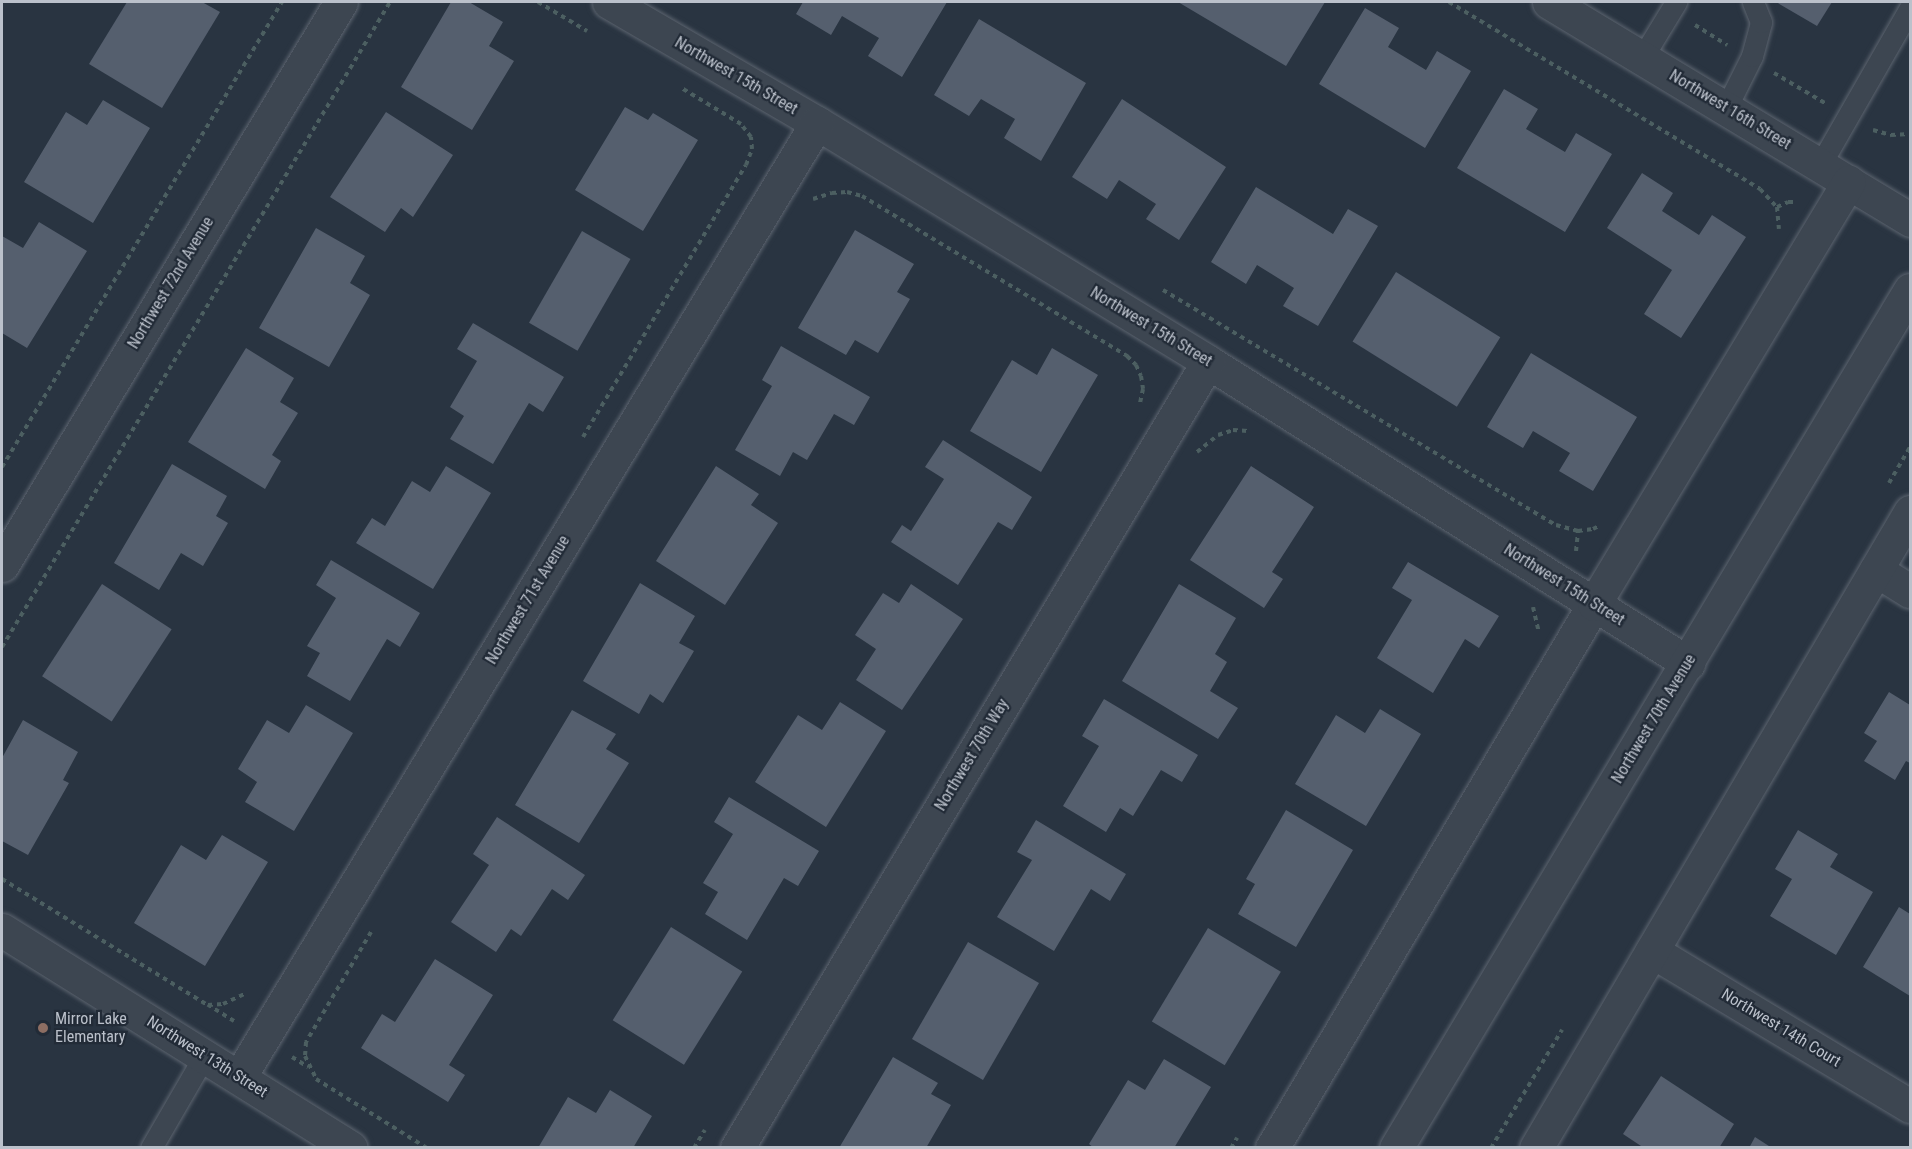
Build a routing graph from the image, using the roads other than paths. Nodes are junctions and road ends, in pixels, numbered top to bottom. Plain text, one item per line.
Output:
1 (341, 2) edge
2 (609, 2) edge
3 (1549, 2) edge
4 (1753, 2) edge
5 (1674, 6) edge
6 (1911, 8) edge
7 (1642, 58) junction
8 (1726, 108) junction
9 (817, 123) junction
10 (1820, 165) junction
11 (1849, 182) junction
12 (1911, 220) edge
13 (1911, 290) edge
14 (1208, 362) junction
15 (1911, 512) edge
16 (2, 565) edge
17 (1876, 570) junction
18 (1911, 591) edge
19 (1594, 604) junction
20 (1688, 663) junction
21 (2, 930) edge
22 (1652, 951) junction
23 (205, 1055) junction
24 (240, 1076) junction
25 (1911, 1106) edge
26 (150, 1148) edge
27 (351, 1148) edge
28 (737, 1148) edge
29 (1272, 1148) edge
30 (1396, 1148) edge
31 (1536, 1148) edge

1 - 16 street, Northwest 72nd Avenue
2 - 9 street, Northwest 15th Street
3 - 7 street, Northwest 16th Street
4 - 8 lane
5 - 7 lane
6 - 10 lane
7 - 8 street, Northwest 16th Street
8 - 10 street, Northwest 16th Street
9 - 14 street, Northwest 15th Street
9 - 24 street, Northwest 71st Avenue
10 - 11 street, Northwest 16th Street
11 - 12 street, Northwest 16th Street
11 - 19 street
13 - 20 street, Northwest 70th Avenue
14 - 19 street, Northwest 15th Street
14 - 28 street, Northwest 70th Way
15 - 17 street
17 - 18 street
17 - 22 street
19 - 20 street, Northwest 15th Street
19 - 29 street
20 - 30 street, Northwest 70th Avenue
21 - 23 street, Northwest 13th Street
22 - 25 street, Northwest 14th Court
22 - 31 street
23 - 24 street, Northwest 13th Street
23 - 26 lane
24 - 27 street, Northwest 13th Street

